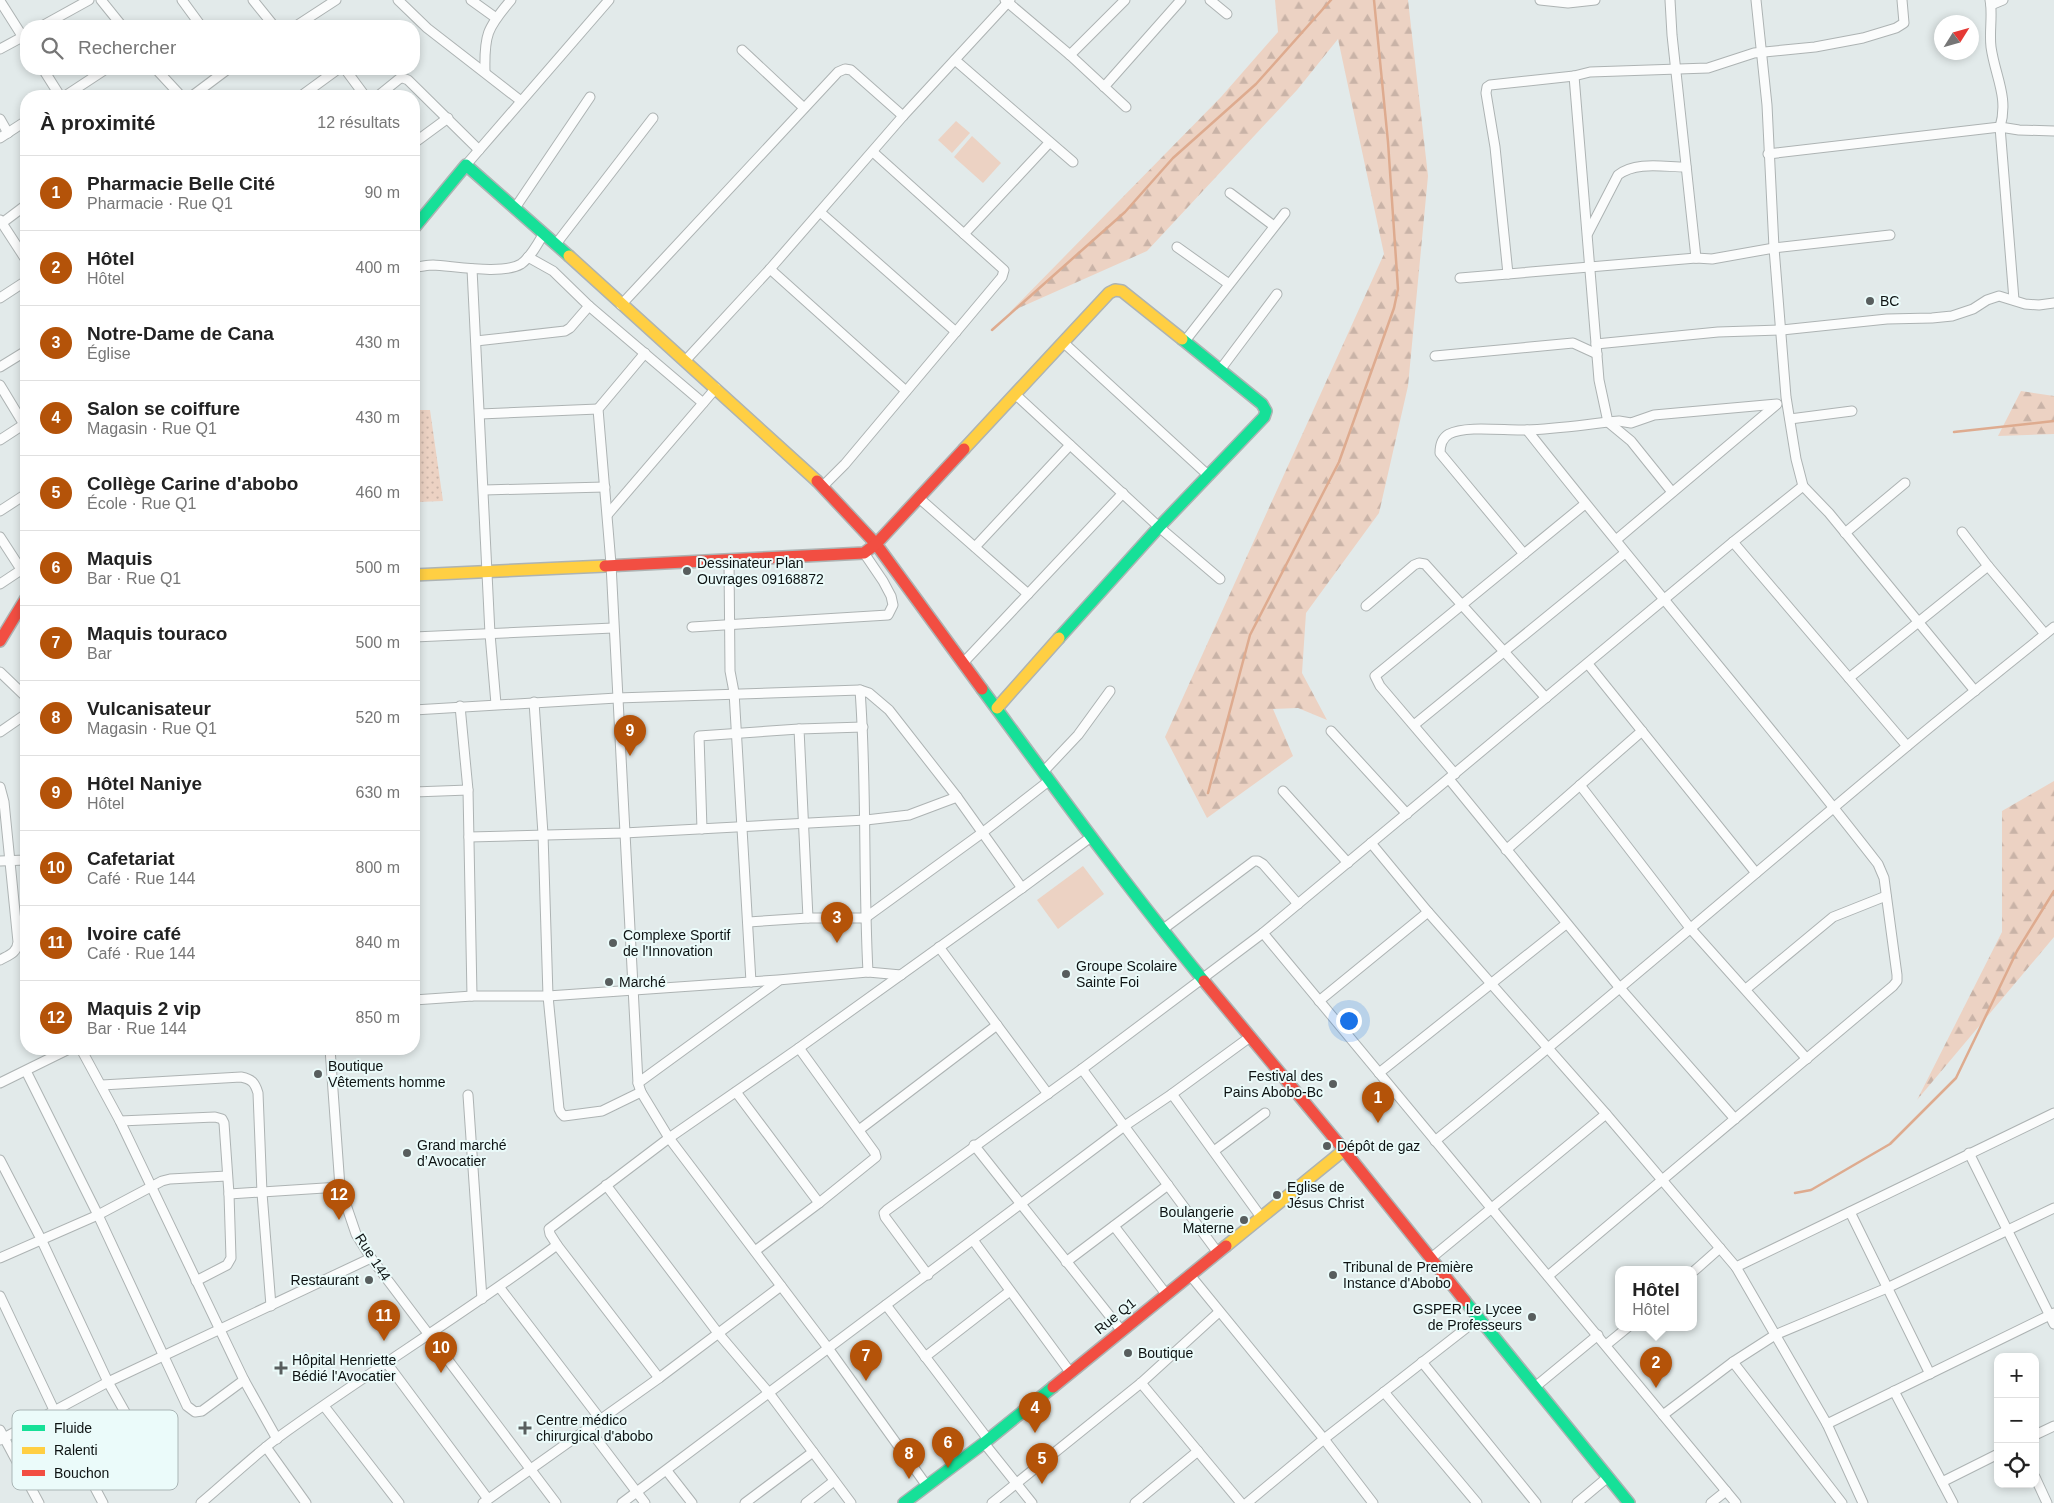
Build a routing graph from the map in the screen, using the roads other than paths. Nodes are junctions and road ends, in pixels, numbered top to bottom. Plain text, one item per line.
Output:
1 (89, 0) edge
2 (101, 0) edge
3 (182, 0) edge
4 (253, 0) edge
5 (336, 0) edge
6 (398, 0) edge
7 (471, 0) edge
8 (511, 0) edge
9 (609, 0) edge
10 (1125, 0) edge
11 (1181, 0) edge
12 (1210, 0) edge
13 (1540, 0) edge
14 (1595, 0) edge
15 (1670, 0) edge
16 (1756, 0) edge
17 (1902, 0) edge
18 (2003, 0) edge
19 (0, 1) edge
20 (1007, 1) edge
21 (1991, 2) edge
22 (324, 3) edge
23 (1226, 14) dead end
24 (496, 18) junction
25 (53, 20) edge
26 (117, 20) edge
27 (197, 20) edge
28 (269, 20) edge
29 (312, 20) edge
30 (419, 20) edge
31 (420, 21) edge
32 (20, 31) edge
33 (20, 40) edge
34 (0, 49) edge
35 (742, 50) dead end
36 (1760, 52) junction
37 (1070, 55) junction
38 (955, 60) junction
39 (1676, 70) junction
40 (485, 72) junction
41 (47, 75) edge
42 (97, 75) edge
43 (162, 75) edge
44 (220, 75) edge
45 (330, 75) edge
46 (349, 75) edge
47 (1574, 76) junction
48 (1104, 87) junction
49 (56, 90) edge
50 (74, 90) edge
51 (175, 90) edge
52 (200, 90) edge
53 (309, 90) edge
54 (361, 90) edge
55 (386, 90) edge
56 (419, 90) edge
57 (420, 91) edge
58 (590, 97) dead end
59 (521, 102) junction
60 (1126, 107) dead end
61 (804, 108) junction
62 (903, 116) junction
63 (448, 118) junction
64 (653, 118) dead end
65 (0, 119) edge
66 (20, 125) edge
67 (2000, 127) junction
68 (2054, 131) edge
69 (8, 133) junction
70 (0, 138) edge
71 (420, 139) edge
72 (1049, 143) junction
73 (479, 150) junction
74 (873, 152) junction
75 (1768, 154) junction
76 (1072, 162) dead end
77 (466, 165) junction
78 (1686, 167) junction
79 (1230, 193) dead end
80 (515, 208) junction
81 (20, 209) edge
82 (820, 212) junction
83 (1285, 213) dead end
84 (420, 221) edge
85 (1, 222) edge
86 (1274, 226) junction
87 (544, 233) junction
88 (1588, 233) junction
89 (964, 234) junction
90 (1890, 235) dead end
91 (556, 244) junction
92 (1177, 247) dead end
93 (1774, 248) junction
94 (20, 251) edge
95 (528, 257) junction
96 (1696, 258) junction
97 (1591, 266) junction
98 (420, 267) edge
99 (472, 269) junction
100 (770, 269) junction
101 (1508, 274) junction
102 (1460, 278) dead end
103 (20, 284) edge
104 (1229, 284) junction
105 (1277, 294) dead end
106 (0, 298) edge
107 (2014, 300) junction
108 (2054, 303) edge
109 (622, 305) junction
110 (589, 306) junction
111 (1782, 330) junction
112 (956, 332) junction
113 (476, 341) junction
114 (1184, 341) junction
115 (1064, 342) junction
116 (1596, 344) junction
117 (645, 353) junction
118 (1596, 354) junction
119 (20, 355) edge
120 (1435, 356) dead end
121 (686, 361) junction
122 (0, 367) edge
123 (1220, 370) junction
124 (0, 385) edge
125 (716, 388) junction
126 (906, 391) junction
127 (1016, 395) junction
128 (1786, 397) junction
129 (703, 403) junction
130 (1776, 404) junction
131 (598, 409) junction
132 (1852, 411) dead end
133 (480, 414) junction
134 (20, 417) edge
135 (1790, 419) junction
136 (1608, 422) junction
137 (20, 428) edge
138 (1527, 430) junction
139 (0, 440) edge
140 (1070, 445) junction
141 (1209, 476) junction
142 (1905, 483) dead end
143 (823, 486) junction
144 (1803, 486) junction
145 (605, 487) junction
146 (484, 490) junction
147 (1672, 492) junction
148 (1123, 493) junction
149 (20, 498) edge
150 (920, 498) junction
151 (1585, 504) junction
152 (0, 511) edge
153 (608, 514) junction
154 (1159, 527) junction
155 (1962, 532) dead end
156 (1845, 533) junction
157 (0, 537) edge
158 (1616, 540) junction
159 (1733, 542) junction
160 (876, 544) junction
161 (975, 547) junction
162 (864, 553) junction
163 (1625, 553) junction
164 (1524, 554) junction
165 (729, 560) junction
166 (611, 564) junction
167 (1988, 566) junction
168 (20, 567) edge
169 (487, 572) junction
170 (20, 575) edge
171 (420, 575) edge
172 (1220, 580) dead end
173 (0, 584) edge
174 (1028, 594) junction
175 (1664, 600) junction
176 (1366, 606) dead end
177 (1462, 607) junction
178 (20, 618) edge
179 (1918, 623) junction
180 (730, 625) junction
181 (692, 627) dead end
182 (2054, 627) edge
183 (613, 628) junction
184 (490, 634) junction
185 (2046, 634) junction
186 (420, 637) edge
187 (0, 641) edge
188 (1503, 652) junction
189 (964, 662) junction
190 (1588, 664) junction
191 (0, 672) edge
192 (1849, 678) junction
193 (20, 690) edge
194 (860, 690) junction
195 (1110, 691) dead end
196 (1975, 691) junction
197 (734, 692) junction
198 (617, 698) junction
199 (1546, 698) junction
200 (534, 702) junction
201 (496, 704) junction
202 (460, 706) junction
203 (997, 708) junction
204 (420, 709) edge
205 (20, 718) edge
206 (1414, 725) junction
207 (862, 727) junction
208 (800, 729) junction
209 (1331, 731) dead end
210 (1642, 731) junction
211 (0, 732) edge
212 (736, 733) junction
213 (1907, 746) junction
214 (1047, 775) junction
215 (1452, 776) junction
216 (1580, 785) junction
217 (0, 787) edge
218 (468, 790) junction
219 (1283, 790) dead end
220 (420, 792) edge
221 (957, 797) junction
222 (2, 803) edge
223 (1834, 808) junction
224 (1407, 814) junction
225 (866, 820) junction
226 (802, 823) junction
227 (742, 826) junction
228 (702, 828) junction
229 (624, 833) junction
230 (982, 833) junction
231 (543, 834) junction
232 (469, 837) junction
233 (1091, 837) junction
234 (1372, 843) junction
235 (1506, 850) junction
236 (20, 860) edge
237 (5, 861) edge
238 (1348, 862) junction
239 (1756, 873) junction
240 (1022, 888) junction
241 (1886, 896) junction
242 (1298, 904) junction
243 (1428, 912) junction
244 (808, 918) junction
245 (865, 918) junction
246 (748, 922) junction
247 (1566, 924) junction
248 (1690, 928) junction
249 (1162, 930) junction
250 (1263, 933) junction
251 (939, 947) junction
252 (0, 960) edge
253 (868, 972) junction
254 (901, 975) junction
255 (1203, 979) junction
256 (778, 980) junction
257 (751, 982) junction
258 (1491, 985) junction
259 (1619, 987) junction
260 (1746, 989) junction
261 (632, 991) junction
262 (472, 996) junction
263 (548, 996) junction
264 (420, 1000) edge
265 (1319, 1001) junction
266 (997, 1025) junction
267 (1250, 1037) junction
268 (799, 1048) junction
269 (1548, 1049) junction
270 (57, 1055) edge
271 (84, 1055) edge
272 (330, 1055) edge
273 (1807, 1059) junction
274 (1082, 1069) junction
275 (26, 1071) junction
276 (1379, 1074) junction
277 (0, 1083) edge
278 (102, 1085) junction
279 (639, 1087) junction
280 (736, 1092) junction
281 (1048, 1094) junction
282 (1172, 1094) junction
283 (468, 1096) dead end
284 (1265, 1113) dead end
285 (2054, 1113) edge
286 (1606, 1114) junction
287 (1735, 1119) junction
288 (120, 1121) junction
289 (1123, 1126) junction
290 (859, 1130) junction
291 (669, 1138) junction
292 (1435, 1142) junction
293 (974, 1145) junction
294 (1344, 1150) junction
295 (1214, 1152) junction
296 (1969, 1154) junction
297 (0, 1160) edge
298 (227, 1176) junction
299 (1663, 1180) junction
300 (606, 1185) junction
301 (1168, 1185) junction
302 (150, 1187) junction
303 (340, 1187) junction
304 (262, 1193) junction
305 (230, 1194) junction
306 (819, 1203) junction
307 (1020, 1204) junction
308 (1490, 1208) junction
309 (2054, 1208) edge
310 (1850, 1212) junction
311 (98, 1214) junction
312 (1261, 1217) junction
313 (1114, 1226) junction
314 (2007, 1232) junction
315 (41, 1239) junction
316 (973, 1240) junction
317 (557, 1246) junction
318 (1720, 1248) junction
319 (755, 1251) junction
320 (1218, 1253) junction
321 (0, 1258) edge
322 (371, 1258) junction
323 (1430, 1259) junction
324 (1066, 1262) junction
325 (1736, 1267) junction
326 (1697, 1268) edge
327 (1190, 1274) junction
328 (928, 1275) junction
329 (1548, 1276) junction
330 (196, 1281) junction
331 (781, 1286) junction
332 (500, 1288) junction
333 (1887, 1288) junction
334 (1010, 1291) junction
335 (1166, 1294) junction
336 (0, 1296) edge
337 (482, 1299) junction
338 (886, 1305) junction
339 (271, 1306) junction
340 (1219, 1312) junction
341 (2053, 1317) edge
342 (1479, 1318) junction
343 (1121, 1330) junction
344 (220, 1331) junction
345 (1623, 1331) edge
346 (718, 1333) junction
347 (428, 1334) junction
348 (1598, 1335) junction
349 (1775, 1335) junction
350 (1606, 1345) junction
351 (828, 1348) junction
352 (163, 1357) junction
353 (926, 1357) junction
354 (386, 1362) junction
355 (1422, 1362) junction
356 (1733, 1362) junction
357 (1070, 1372) junction
358 (1930, 1374) junction
359 (659, 1378) junction
360 (244, 1380) junction
361 (108, 1382) junction
362 (1142, 1383) junction
363 (1535, 1387) junction
364 (1894, 1391) junction
365 (1384, 1392) junction
366 (769, 1393) junction
367 (324, 1406) junction
368 (54, 1410) joint
369 (124, 1410) edge
370 (1663, 1415) junction
371 (600, 1420) junction
372 (1827, 1424) junction
373 (2054, 1426) edge
374 (589, 1429) junction
375 (2039, 1433) edge
376 (1, 1436) edge
377 (277, 1439) junction
378 (1324, 1439) junction
379 (986, 1441) junction
380 (266, 1447) junction
381 (813, 1452) junction
382 (1198, 1452) junction
383 (12, 1455) edge
384 (1994, 1456) edge
385 (530, 1469) junction
386 (667, 1470) junction
387 (1608, 1477) junction
388 (834, 1481) junction
389 (1942, 1482) junction
390 (1016, 1483) junction
391 (928, 1486) junction
392 (2039, 1486) edge
393 (32, 1490) edge
394 (96, 1490) edge
395 (1726, 1491) junction
396 (636, 1493) junction
397 (485, 1501) edge
398 (1859, 1502) edge
399 (39, 1503) edge
400 (103, 1503) edge
401 (201, 1503) edge
402 (306, 1503) edge
403 (399, 1503) edge
404 (556, 1503) edge
405 (622, 1503) edge
406 (644, 1503) edge
407 (692, 1503) edge
408 (745, 1503) edge
409 (806, 1503) edge
410 (851, 1503) edge
411 (904, 1503) edge
412 (992, 1503) edge
413 (1032, 1503) edge
414 (1135, 1503) edge
415 (1241, 1503) edge
416 (1247, 1503) edge
417 (1373, 1503) edge
418 (1477, 1503) edge
419 (1536, 1503) edge
420 (1577, 1503) edge
421 (1629, 1503) edge
422 (1711, 1503) edge
423 (1736, 1503) edge
424 (1842, 1503) edge
425 (1953, 1503) edge
426 (2047, 1503) edge

1 - 25 street
2 - 26 street
3 - 27 street
4 - 28 street
5 - 22 street
6 - 30 street
7 - 24 street
8 - 24 street
9 - 59 street
10 - 37 street
11 - 48 street
12 - 23 street
13 - 14 street
15 - 39 street
16 - 36 street
17 - 36 street
18 - 21 street
19 - 32 street
20 - 37 street
20 - 38 street
21 - 67 street
22 - 29 street
24 - 40 street
31 - 40 street
33 - 34 street
35 - 61 street
36 - 39 street
36 - 75 street
37 - 48 street
38 - 62 street
38 - 72 street
39 - 47 street
39 - 78 street
40 - 59 street
41 - 49 street
42 - 50 street
43 - 51 street
44 - 52 street
45 - 53 street
46 - 54 street
47 - 88 street
47 - 101 street
48 - 60 street
55 - 56 street
57 - 63 street
58 - 80 street
59 - 73 street
61 - 62 street
61 - 109 street
62 - 74 street
63 - 71 street
63 - 73 street
64 - 91 street
65 - 69 street
66 - 69 street
67 - 68 street
67 - 75 street
67 - 107 street
69 - 70 street
72 - 76 street
72 - 89 street
73 - 77 street
74 - 82 street
74 - 89 street
75 - 93 street
77 - 80 street
77 - 84 street
78 - 88 street
78 - 96 street
79 - 86 street
80 - 87 street
81 - 85 street
82 - 100 street
82 - 112 street
83 - 86 street
85 - 94 street
86 - 104 street
87 - 91 street
87 - 95 street
88 - 97 street
89 - 112 street
90 - 93 street
91 - 109 street
92 - 104 street
93 - 96 street
93 - 111 street
95 - 99 street
95 - 110 street
96 - 97 street
97 - 101 street
97 - 116 street
98 - 99 street
99 - 113 street
100 - 121 street
100 - 126 street
101 - 102 street
103 - 106 street
104 - 114 street
105 - 123 street
107 - 108 street
107 - 111 street
109 - 121 street
110 - 113 street
110 - 117 street
111 - 116 street
111 - 128 street
112 - 126 street
113 - 133 street
114 - 115 street
114 - 123 street
115 - 127 street
115 - 141 street
116 - 118 street
117 - 129 street
117 - 131 street
118 - 120 street
118 - 136 street
119 - 122 street
121 - 125 street
123 - 141 street
124 - 134 street
125 - 129 street
125 - 143 street
126 - 143 street
127 - 140 street
127 - 150 street
128 - 130 street
128 - 135 street
129 - 153 street
130 - 136 street
130 - 147 street
131 - 133 street
131 - 145 street
132 - 135 street
133 - 146 street
135 - 144 street
136 - 138 street
136 - 147 street
137 - 139 street
138 - 151 street
138 - 164 street
140 - 148 street
140 - 161 street
141 - 154 street
142 - 156 street
143 - 160 street
144 - 156 street
144 - 159 street
145 - 146 street
145 - 153 street
146 - 169 street
147 - 158 street
148 - 154 street
148 - 174 street
149 - 152 street
150 - 160 street
150 - 161 street
151 - 158 street
151 - 164 street
153 - 166 street
154 - 172 street
154 - 203 street
155 - 167 street
156 - 179 street
157 - 168 street
158 - 163 street
159 - 175 street
159 - 192 street
160 - 162 street
160 - 189 street
161 - 174 street
162 - 165 street
162 - 180 street
163 - 175 street
163 - 188 street
164 - 177 street
165 - 166 street
165 - 180 street
166 - 169 street
166 - 183 street
167 - 179 street
167 - 185 street
169 - 171 street
169 - 184 street
170 - 173 street
174 - 189 street
175 - 190 street
175 - 223 street
176 - 177 street
177 - 188 street
177 - 206 street
178 - 187 street
179 - 192 street
179 - 196 street
180 - 181 street
180 - 197 street
182 - 185 street
183 - 184 street
183 - 198 street
184 - 186 street
184 - 201 street
185 - 196 street
188 - 199 street
188 - 206 street
189 - 203 street
190 - 199 street
190 - 210 street
191 - 193 street
192 - 213 street
194 - 197 street
194 - 207 street
194 - 221 street
195 - 214 street
196 - 213 street
197 - 198 street
197 - 212 street
198 - 200 street
198 - 229 street
199 - 215 street
200 - 201 street
200 - 231 street
201 - 202 street
202 - 204 street
202 - 218 street
203 - 214 street
205 - 211 street
206 - 215 street
207 - 208 street
207 - 225 street
208 - 212 street
208 - 226 street
209 - 224 street
210 - 216 street
210 - 239 street
212 - 227 street
212 - 228 street
213 - 223 street
214 - 230 street
214 - 233 street
215 - 224 street
215 - 235 street
216 - 235 street
216 - 248 street
217 - 222 street
218 - 220 street
218 - 232 street
219 - 238 street
221 - 225 street
221 - 230 street
222 - 237 street
223 - 239 street
223 - 241 street
224 - 234 street
225 - 226 street
225 - 245 street
226 - 227 street
226 - 244 street
227 - 228 street
227 - 246 street
228 - 229 street
229 - 231 street
229 - 261 street
230 - 240 street
230 - 245 street
231 - 232 street
231 - 263 street
232 - 262 street
233 - 240 street
233 - 249 street
234 - 238 street
234 - 243 street
235 - 247 street
236 - 237 street
237 - 252 street
238 - 242 street
239 - 248 street
240 - 251 street
241 - 260 street
241 - 273 street
242 - 249 street
242 - 250 street
243 - 258 street
243 - 265 street
244 - 245 street
244 - 246 street
245 - 253 street
246 - 257 street
247 - 258 street
247 - 259 street
248 - 259 street
248 - 260 street
249 - 255 street
250 - 255 street
250 - 265 street
251 - 254 street
251 - 266 street
253 - 254 street
253 - 256 street
254 - 268 street
255 - 267 street
255 - 274 street
256 - 257 street
256 - 279 street
257 - 261 street
258 - 269 street
258 - 276 street
259 - 269 street
259 - 287 street
260 - 273 street
261 - 263 street
261 - 279 street
262 - 263 street
262 - 264 street
263 - 279 street
265 - 276 street
266 - 281 street
266 - 290 street
267 - 282 street
267 - 294 street
268 - 280 street
268 - 290 street
269 - 286 street
269 - 292 street
270 - 275 street
271 - 278 street
272 - 303 street, Rue 144
273 - 287 street
274 - 281 street
274 - 289 street
275 - 277 street
275 - 311 street
276 - 292 street
278 - 288 street
278 - 304 street
279 - 291 street
280 - 291 street
280 - 306 street
281 - 293 street
282 - 289 street
282 - 295 street
283 - 337 street
284 - 295 street
285 - 296 street
286 - 299 street
286 - 308 street
287 - 299 street
288 - 298 street
288 - 302 street
289 - 301 street
289 - 307 street
290 - 306 street
291 - 300 street
291 - 319 street
292 - 308 street
293 - 307 street
293 - 328 street
294 - 312 street, Rue Q1
294 - 323 street
295 - 312 street
296 - 310 street
296 - 314 street
297 - 315 street
298 - 302 street
298 - 305 street
299 - 318 street
299 - 329 street
300 - 317 street
300 - 346 street
301 - 313 street
301 - 320 street
302 - 311 street
302 - 330 street
303 - 304 street
303 - 322 street, Rue 144
304 - 305 street
304 - 339 street
305 - 330 street
306 - 319 street
307 - 316 street
307 - 324 street
308 - 323 street
308 - 329 street
309 - 314 street
310 - 325 street
310 - 333 street
311 - 315 street
311 - 352 street
312 - 320 street, Rue Q1
313 - 324 street
313 - 335 street
314 - 333 street
314 - 341 street
315 - 321 street
315 - 361 street
316 - 328 street
316 - 334 street
317 - 332 street
317 - 359 street
318 - 325 street
318 - 326 street
319 - 331 street
320 - 327 street, Rue Q1
322 - 339 street
322 - 347 street, Rue 144
323 - 342 street
324 - 343 street
325 - 349 street
327 - 335 street, Rue Q1
327 - 340 street
328 - 338 street
329 - 348 street
330 - 344 street
331 - 346 street
331 - 351 street
332 - 337 street
332 - 371 street
333 - 349 street
333 - 358 street
334 - 353 street
334 - 357 street
335 - 343 street, Rue Q1
336 - 368 street
337 - 347 street
338 - 351 street
338 - 353 street
339 - 344 street
340 - 362 street
340 - 378 street
341 - 358 street
342 - 355 street
342 - 363 street
343 - 357 street, Rue Q1
344 - 352 street
344 - 360 street
345 - 350 street
346 - 359 street
346 - 366 street
347 - 354 street
347 - 385 street, Rue 144
348 - 350 street
348 - 363 street
349 - 356 street
349 - 372 street
350 - 370 street
351 - 366 street
351 - 391 street
352 - 360 street
352 - 361 street
353 - 379 street
354 - 367 street
354 - 397 street
355 - 365 street
355 - 419 street
356 - 370 street
356 - 424 street
357 - 379 street, Rue Q1
358 - 364 street
359 - 371 street
360 - 377 street
361 - 368 street
361 - 369 street
362 - 382 street
362 - 390 street
363 - 387 street
364 - 372 street
364 - 389 street
365 - 378 street
365 - 418 street
366 - 381 street
366 - 386 street
367 - 377 street
367 - 403 street
370 - 395 street
371 - 374 street
372 - 398 street
373 - 375 street
374 - 385 street
374 - 396 street
376 - 383 street
377 - 380 street
378 - 416 street
378 - 417 street
379 - 390 street
379 - 391 street, Rue Q1
380 - 401 street
380 - 402 street
381 - 388 street
381 - 408 street
382 - 414 street
382 - 415 street
384 - 389 street
385 - 397 street
385 - 404 street, Rue 144
386 - 396 street
386 - 407 street
387 - 420 street
387 - 421 street
388 - 409 street
388 - 410 street
389 - 425 street
390 - 412 street
390 - 413 street
391 - 411 street, Rue Q1
392 - 426 street
393 - 399 street
394 - 400 street
395 - 422 street
395 - 423 street
396 - 405 street
396 - 406 street

